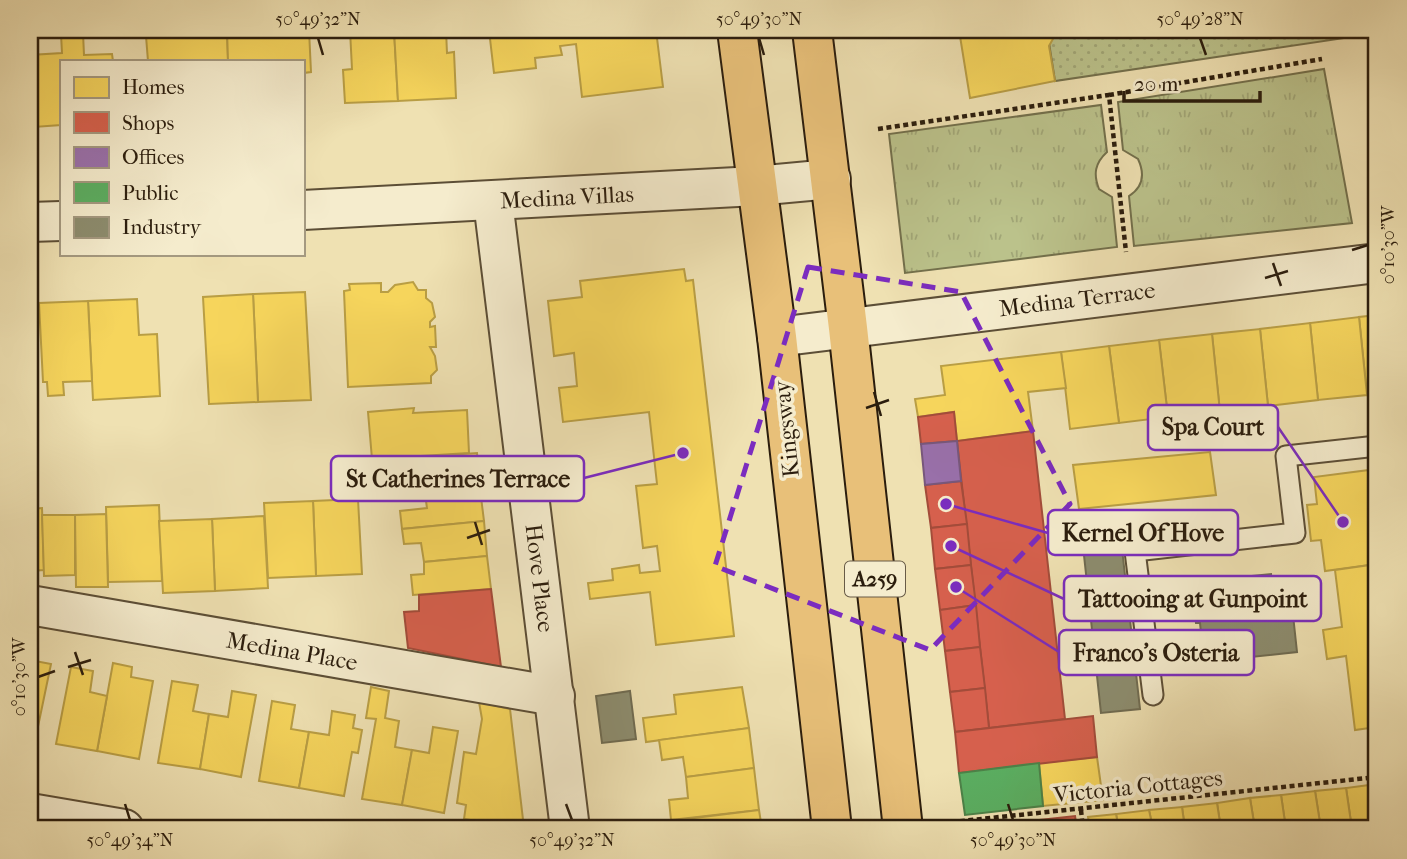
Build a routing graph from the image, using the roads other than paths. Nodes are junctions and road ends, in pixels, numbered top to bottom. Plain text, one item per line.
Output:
1 (737, 30) edge
2 (812, 30) edge
3 (831, 179) junction
4 (756, 186) junction
5 (493, 201) junction
6 (304, 210) edge
7 (60, 221) edge
8 (30, 222) edge
9 (1377, 263) edge
10 (848, 328) junction
11 (776, 337) junction
12 (1377, 446) edge
13 (30, 605) edge
14 (1153, 695) dead end
15 (555, 696) junction
16 (30, 813) edge
17 (903, 828) edge
18 (124, 829) edge
19 (570, 829) edge
20 (832, 829) edge

1 - 4 main road, Kingsway
2 - 3 main road, A259
3 - 4 street, Medina Villas
3 - 10 main road, A259
4 - 5 street, Medina Villas
4 - 11 main road, Kingsway
5 - 6 street, Medina Villas
5 - 15 street, Hove Place
7 - 8 street
9 - 10 street, Medina Terrace
10 - 11 street, Medina Terrace
10 - 17 main road, A259
11 - 20 main road, Kingsway
12 - 14 lane
13 - 15 street, Medina Place
15 - 19 street, Hove Place
16 - 18 street

